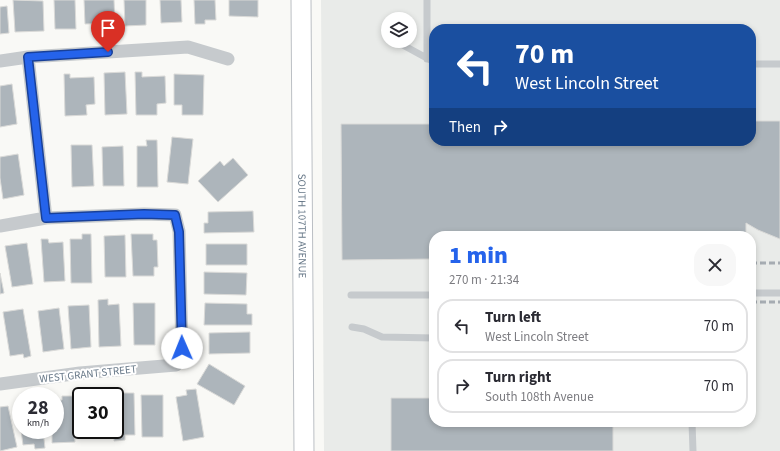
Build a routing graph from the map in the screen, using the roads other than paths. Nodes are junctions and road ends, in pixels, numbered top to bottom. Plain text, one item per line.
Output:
1 (300, 0) edge
2 (427, 0) edge
3 (429, 30) edge
4 (408, 48) edge
5 (28, 57) junction
6 (228, 59) dead end
7 (429, 59) edge
8 (0, 61) edge
9 (756, 64) edge
10 (780, 64) edge
11 (46, 218) junction
12 (0, 226) edge
13 (756, 293) edge
14 (780, 293) edge
15 (351, 295) dead end
16 (429, 295) edge
17 (352, 326) dead end
18 (429, 338) edge
19 (0, 384) edge
20 (692, 427) edge
21 (304, 451) edge
22 (693, 451) edge

1 - 21 main road, SOUTH 107TH AVENUE
2 - 3 lane
4 - 7 lane
5 - 6 street
5 - 8 street
5 - 11 street
9 - 10 lane
11 - 12 street
11 - 19 street, WEST GRANT STREET
13 - 14 lane
15 - 16 lane
17 - 18 lane
20 - 22 lane

